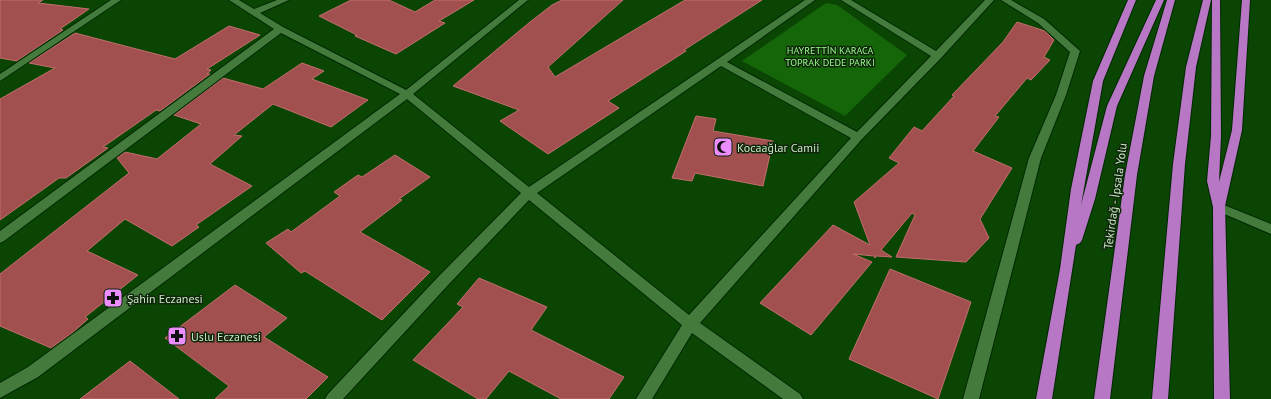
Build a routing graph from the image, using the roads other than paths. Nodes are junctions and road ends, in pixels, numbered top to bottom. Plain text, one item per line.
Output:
1 (117, 0) edge
2 (233, 0) edge
3 (285, 0) edge
4 (524, 0) edge
5 (811, 0) edge
6 (845, 0) edge
7 (990, 0) edge
8 (1006, 0) edge
9 (1132, 0) edge
10 (1160, 0) edge
11 (1171, 0) edge
12 (1207, 0) edge
13 (1216, 0) edge
14 (1246, 0) edge
15 (255, 12) junction
16 (280, 29) junction
17 (938, 56) junction
18 (720, 62) junction
19 (0, 78) edge
20 (407, 94) junction
21 (858, 138) junction
22 (530, 192) junction
23 (1219, 207) junction
24 (1271, 229) edge
25 (0, 238) edge
26 (1067, 269) junction
27 (690, 324) junction
28 (0, 391) edge
29 (333, 399) edge
30 (644, 399) edge
31 (795, 399) edge
32 (971, 399) edge
33 (1044, 399) edge
34 (1102, 399) edge
35 (1160, 399) edge
36 (1222, 399) edge

1 - 19 street
2 - 15 street
3 - 15 street
4 - 20 street
5 - 18 street
6 - 17 street
7 - 17 street
8 - 32 street
9 - 26 highway
10 - 26 highway
11 - 34 highway, Tekirdağ - İpsala Yolu
12 - 35 highway
13 - 23 highway
14 - 23 highway
15 - 16 street
16 - 20 street
16 - 25 street
17 - 21 street
18 - 21 street
18 - 22 street
20 - 22 street
20 - 28 street
21 - 27 street
22 - 27 street
22 - 29 street
23 - 24 street
23 - 36 highway
26 - 33 highway
27 - 30 street
27 - 31 street

